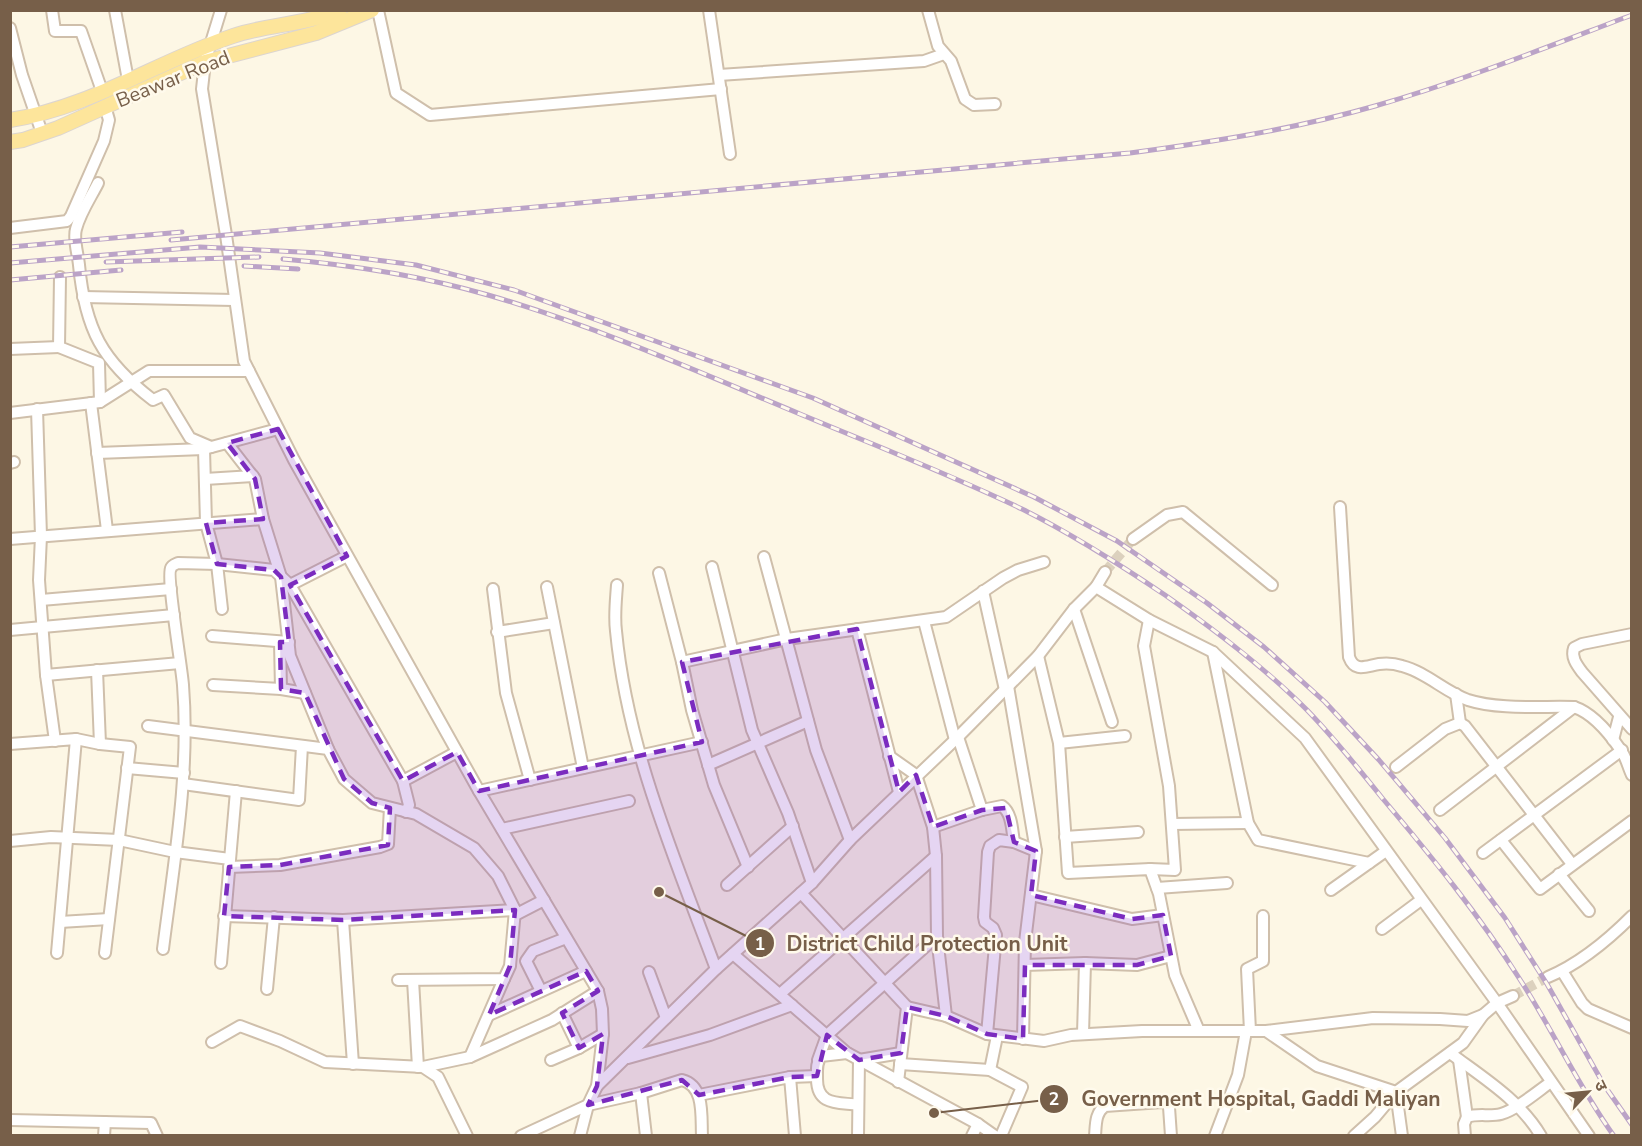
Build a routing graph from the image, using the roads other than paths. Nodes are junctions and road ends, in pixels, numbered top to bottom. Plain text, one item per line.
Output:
1 (52, 10) edge
2 (115, 10) edge
3 (220, 10) edge
4 (340, 10) edge
5 (372, 10) edge
6 (378, 10) edge
7 (709, 10) edge
8 (928, 10) edge
9 (10, 28) edge
10 (13, 46) edge
11 (209, 46) junction
12 (944, 54) junction
13 (205, 62) junction
14 (719, 75) junction
15 (128, 80) junction
16 (721, 89) junction
17 (102, 91) junction
18 (995, 104) dead end
19 (105, 106) junction
20 (36, 116) junction
21 (10, 120) edge
22 (42, 133) junction
23 (10, 142) edge
24 (730, 154) dead end
25 (98, 183) dead end
26 (10, 228) edge
27 (60, 277) dead end
28 (83, 297) junction
29 (234, 300) junction
30 (59, 347) junction
31 (10, 349) edge
32 (249, 371) junction
33 (130, 382) junction
34 (95, 402) junction
35 (37, 409) junction
36 (10, 412) edge
37 (278, 429) junction
38 (227, 442) junction
39 (207, 448) junction
40 (97, 453) junction
41 (253, 476) junction
42 (205, 479) junction
43 (1340, 507) dead end
44 (263, 519) junction
45 (206, 523) junction
46 (107, 530) junction
47 (41, 536) junction
48 (10, 539) edge
49 (1133, 539) tunnel mouth
50 (347, 556) junction
51 (764, 557) dead end
52 (1044, 562) dead end
53 (217, 564) junction
54 (712, 567) dead end
55 (1105, 572) tunnel mouth
56 (659, 573) dead end
57 (281, 577) junction
58 (290, 585) junction
59 (617, 585) dead end
60 (1272, 585) dead end
61 (546, 587) dead end
62 (1096, 587) junction
63 (171, 589) junction
64 (492, 589) dead end
65 (983, 591) junction
66 (41, 600) junction
67 (222, 609) dead end
68 (1074, 609) junction
69 (174, 615) junction
70 (1149, 620) junction
71 (924, 621) junction
72 (554, 623) junction
73 (43, 628) junction
74 (856, 629) junction
75 (10, 630) edge
76 (497, 632) junction
77 (1632, 634) edge
78 (212, 636) dead end
79 (787, 639) junction
80 (284, 642) junction
81 (732, 651) junction
82 (1214, 652) junction
83 (1038, 656) junction
84 (682, 662) junction
85 (180, 663) junction
86 (97, 670) junction
87 (46, 675) junction
88 (213, 685) dead end
89 (1006, 688) junction
90 (281, 689) junction
91 (305, 693) junction
92 (1456, 694) junction
93 (1574, 707) junction
94 (1619, 717) junction
95 (808, 721) junction
96 (1112, 722) dead end
97 (1460, 723) junction
98 (148, 726) dead end
99 (1632, 729) edge
100 (184, 731) junction
101 (1125, 736) dead end
102 (76, 739) junction
103 (957, 739) junction
104 (1612, 740) junction
105 (55, 741) junction
106 (702, 742) junction
107 (758, 743) junction
108 (1059, 743) junction
109 (10, 744) edge
110 (100, 744) junction
111 (302, 746) junction
112 (328, 749) junction
113 (1622, 750) junction
114 (458, 752) junction
115 (641, 756) junction
116 (889, 756) junction
117 (708, 765) junction
118 (1395, 767) dead end
119 (127, 768) junction
120 (583, 768) junction
121 (1496, 769) junction
122 (916, 775) junction
123 (1632, 775) edge
124 (184, 779) junction
125 (530, 780) junction
126 (403, 781) junction
127 (236, 791) junction
128 (480, 791) junction
129 (898, 792) junction
130 (629, 801) dead end
131 (390, 808) junction
132 (982, 810) junction
133 (1440, 810) dead end
134 (406, 812) junction
135 (1533, 817) junction
136 (1632, 821) edge
137 (1248, 822) junction
138 (1172, 824) junction
139 (793, 826) junction
140 (933, 827) junction
141 (502, 829) junction
142 (1138, 832) dead end
143 (1065, 837) junction
144 (67, 838) junction
145 (119, 840) junction
146 (850, 840) junction
147 (1501, 840) junction
148 (10, 841) edge
149 (1014, 842) junction
150 (1036, 851) junction
151 (1386, 851) junction
152 (175, 852) junction
153 (1483, 853) dead end
154 (936, 856) junction
155 (1369, 862) junction
156 (230, 863) junction
157 (1572, 864) junction
158 (748, 867) junction
159 (1150, 869) junction
160 (1559, 874) junction
161 (813, 883) junction
162 (1227, 883) dead end
163 (727, 885) dead end
164 (1157, 888) junction
165 (1331, 890) dead end
166 (801, 893) junction
167 (1031, 895) junction
168 (544, 900) junction
169 (1421, 900) junction
170 (1589, 911) dead end
171 (515, 912) junction
172 (1163, 915) junction
173 (224, 916) junction
174 (1263, 916) dead end
175 (1632, 916) edge
176 (274, 917) junction
177 (109, 920) junction
178 (344, 920) junction
179 (60, 922) junction
180 (1382, 929) dead end
181 (937, 936) junction
182 (566, 938) junction
183 (842, 939) junction
184 (163, 949) dead end
185 (57, 953) dead end
186 (105, 953) dead end
187 (733, 954) junction
188 (1172, 956) junction
189 (221, 963) dead end
190 (1085, 963) junction
191 (1024, 965) junction
192 (716, 969) junction
193 (586, 970) junction
194 (1562, 971) junction
195 (649, 972) dead end
196 (1548, 977) tunnel mouth
197 (504, 979) junction
198 (398, 980) dead end
199 (413, 980) junction
200 (885, 984) junction
201 (267, 989) dead end
202 (541, 991) junction
203 (598, 991) junction
204 (780, 994) junction
205 (1513, 996) tunnel mouth
206 (1497, 1003) junction
207 (792, 1005) junction
208 (907, 1007) junction
209 (562, 1013) junction
210 (489, 1015) junction
211 (1483, 1015) junction
212 (946, 1016) junction
213 (666, 1018) junction
214 (1632, 1028) edge
215 (1199, 1031) junction
216 (1248, 1031) junction
217 (1266, 1031) junction
218 (603, 1034) junction
219 (1083, 1034) junction
220 (827, 1035) junction
221 (992, 1035) junction
222 (1023, 1039) junction
223 (212, 1042) dead end
224 (579, 1048) junction
225 (847, 1053) junction
226 (1450, 1053) junction
227 (470, 1057) junction
228 (901, 1058) junction
229 (625, 1059) junction
230 (551, 1060) dead end
231 (819, 1060) junction
232 (859, 1060) junction
233 (1459, 1060) junction
234 (353, 1064) junction
235 (421, 1067) junction
236 (990, 1070) junction
237 (817, 1076) junction
238 (790, 1077) junction
239 (898, 1082) junction
240 (1551, 1082) junction
241 (597, 1086) junction
242 (1396, 1092) junction
243 (641, 1093) junction
244 (699, 1095) junction
245 (588, 1105) junction
246 (858, 1105) junction
247 (1518, 1106) junction
248 (1467, 1117) junction
249 (10, 1120) edge
250 (105, 1122) junction
251 (978, 1124) junction
252 (104, 1136) edge
253 (157, 1136) edge
254 (467, 1136) edge
255 (521, 1136) edge
256 (579, 1136) edge
257 (646, 1136) edge
258 (702, 1136) edge
259 (795, 1136) edge
260 (858, 1136) edge
261 (972, 1136) edge
262 (995, 1136) edge
263 (1001, 1136) edge
264 (1095, 1136) edge
265 (1171, 1136) edge
266 (1215, 1136) edge
267 (1354, 1136) edge
268 (1402, 1136) edge
269 (1465, 1136) edge
270 (1541, 1136) edge
271 (1589, 1136) edge

1 - 17 street
2 - 15 street
3 - 11 street
4 - 11 main road, Beawar Road
5 - 13 main road, Beawar Road
6 - 16 street
7 - 14 street
8 - 12 street
9 - 10 street
10 - 20 street
11 - 13 street
11 - 15 main road, Beawar Road
12 - 14 street
12 - 18 street
13 - 19 main road, Beawar Road
13 - 29 street
14 - 16 street
15 - 17 main road, Beawar Road
16 - 24 street
17 - 20 main road, Beawar Road
19 - 22 main road, Beawar Road
19 - 26 street
20 - 21 main road, Beawar Road
20 - 22 street
22 - 23 main road, Beawar Road
25 - 28 street
27 - 30 street
28 - 29 street
28 - 33 street
29 - 32 street
30 - 31 street
30 - 34 street
32 - 33 street
32 - 37 street
33 - 34 street
33 - 39 street
34 - 35 street
34 - 40 street
35 - 36 street
35 - 47 street
37 - 38 street
37 - 50 street
38 - 39 street
38 - 41 street
39 - 40 street
39 - 42 street
40 - 46 street
41 - 42 street
41 - 44 street
42 - 45 street
43 - 92 street
44 - 45 street
44 - 57 street
45 - 46 street
45 - 53 street
46 - 47 street
47 - 48 street
47 - 66 street
49 - 60 street
50 - 58 street
50 - 114 street
51 - 79 street
52 - 65 street
53 - 57 street
53 - 63 street
53 - 67 street
54 - 81 street
55 - 62 street
56 - 84 street
57 - 58 street
57 - 80 street
58 - 126 street
59 - 115 street
61 - 72 street
62 - 68 street
62 - 70 street
63 - 66 street
63 - 69 street
64 - 76 street
65 - 71 street
65 - 89 street
66 - 73 street
68 - 83 street
68 - 96 street
69 - 73 street
69 - 85 street
70 - 82 street
70 - 138 street
71 - 74 street
71 - 103 street
72 - 76 street
72 - 120 street
73 - 75 street
73 - 87 street
74 - 79 street
74 - 116 street
76 - 125 street
77 - 94 street
78 - 80 street
79 - 81 street
79 - 95 street
80 - 90 street
80 - 91 street
81 - 84 street
81 - 107 street
82 - 137 street
82 - 151 street
83 - 89 street
83 - 108 street
84 - 106 street
85 - 86 street
85 - 100 street
86 - 87 street
86 - 110 street
87 - 105 street
88 - 90 street
89 - 103 street
89 - 150 street
90 - 91 street
91 - 112 street
92 - 93 street
92 - 97 street
93 - 104 street
93 - 121 street
94 - 99 street
94 - 104 street
95 - 107 street
95 - 146 street
97 - 118 street
97 - 121 street
98 - 100 street
100 - 111 street
100 - 124 street
101 - 108 street
102 - 105 street
102 - 110 street
102 - 144 street
103 - 122 street
103 - 132 street
104 - 113 street
105 - 109 street
106 - 115 street
106 - 117 street
107 - 117 street
107 - 139 street
108 - 143 street
110 - 119 street
111 - 112 street
111 - 127 street
112 - 131 street
113 - 123 street
113 - 135 street
114 - 126 street
114 - 128 street
115 - 120 street
115 - 192 street
116 - 122 street
116 - 129 street
117 - 158 street
119 - 124 street
119 - 145 street
120 - 125 street
121 - 133 street
121 - 135 street
122 - 129 street
122 - 140 street
124 - 127 street
124 - 152 street
125 - 128 street
126 - 134 street
127 - 156 street
128 - 141 street
129 - 146 street
130 - 141 street
131 - 134 street
131 - 156 street
132 - 140 street
132 - 149 street
134 - 171 street
135 - 147 street
135 - 157 street
136 - 157 street
137 - 138 street
137 - 155 street
138 - 159 street
139 - 158 street
139 - 161 street
140 - 154 street
141 - 168 street
142 - 143 street
143 - 159 street
144 - 145 street
144 - 148 street
144 - 179 street
145 - 152 street
145 - 177 street
146 - 161 street
147 - 153 street
147 - 160 street
149 - 150 street
149 - 221 street
150 - 167 street
151 - 155 street
151 - 169 street
152 - 156 street
152 - 184 street
154 - 181 street
154 - 183 street
155 - 165 street
156 - 173 street
157 - 160 street
158 - 163 street
159 - 164 street
160 - 170 street
161 - 166 street
162 - 164 street
164 - 172 street
166 - 183 street
166 - 187 street
167 - 172 street
167 - 191 street
168 - 171 street
168 - 182 street
169 - 180 street
169 - 206 street
171 - 178 street
171 - 197 street
172 - 188 street
173 - 176 street
173 - 189 street
174 - 216 street
175 - 194 street
176 - 178 street
176 - 201 street
177 - 179 street
177 - 186 street
178 - 234 street
179 - 185 street
181 - 200 street
181 - 212 street
182 - 193 street
182 - 202 street
183 - 200 street
183 - 204 street
187 - 192 street
187 - 204 street
188 - 190 street
188 - 215 street
190 - 191 street
190 - 219 street
191 - 222 street
192 - 213 street
193 - 202 street
193 - 203 street
194 - 196 street
194 - 214 street
195 - 213 street
197 - 199 street
197 - 210 street
198 - 199 street
199 - 235 street
200 - 208 street
200 - 220 street
202 - 210 street
203 - 209 street
203 - 218 street
204 - 207 street
205 - 206 street
206 - 211 street
206 - 240 street
207 - 220 street
207 - 229 street
208 - 212 street
208 - 228 street
209 - 224 street
209 - 227 street
210 - 227 street
211 - 217 street
211 - 226 street
212 - 221 street
213 - 229 street
215 - 216 street
215 - 219 street
216 - 217 street
216 - 266 street
217 - 242 street
218 - 224 street
218 - 241 street
219 - 222 street
220 - 225 street
220 - 231 street
221 - 222 street
221 - 236 street
223 - 234 street
224 - 230 street
225 - 231 street
225 - 232 street
226 - 233 street
226 - 242 street
227 - 235 street
228 - 232 street
228 - 236 street
228 - 239 street
229 - 241 street
231 - 237 street
232 - 239 street
232 - 246 street
233 - 247 street
233 - 248 street
234 - 235 street
235 - 254 street
236 - 263 street
237 - 238 street
237 - 246 street
238 - 244 street
238 - 259 street
239 - 251 street
240 - 247 street
240 - 271 street
241 - 245 street
242 - 267 street
242 - 268 street
243 - 244 street
243 - 245 street
243 - 257 street
244 - 258 street
245 - 255 street
245 - 256 street
246 - 260 street
247 - 248 street
247 - 270 street
248 - 269 street
249 - 250 street
250 - 252 street
250 - 253 street
251 - 261 street
251 - 262 street
264 - 265 street

